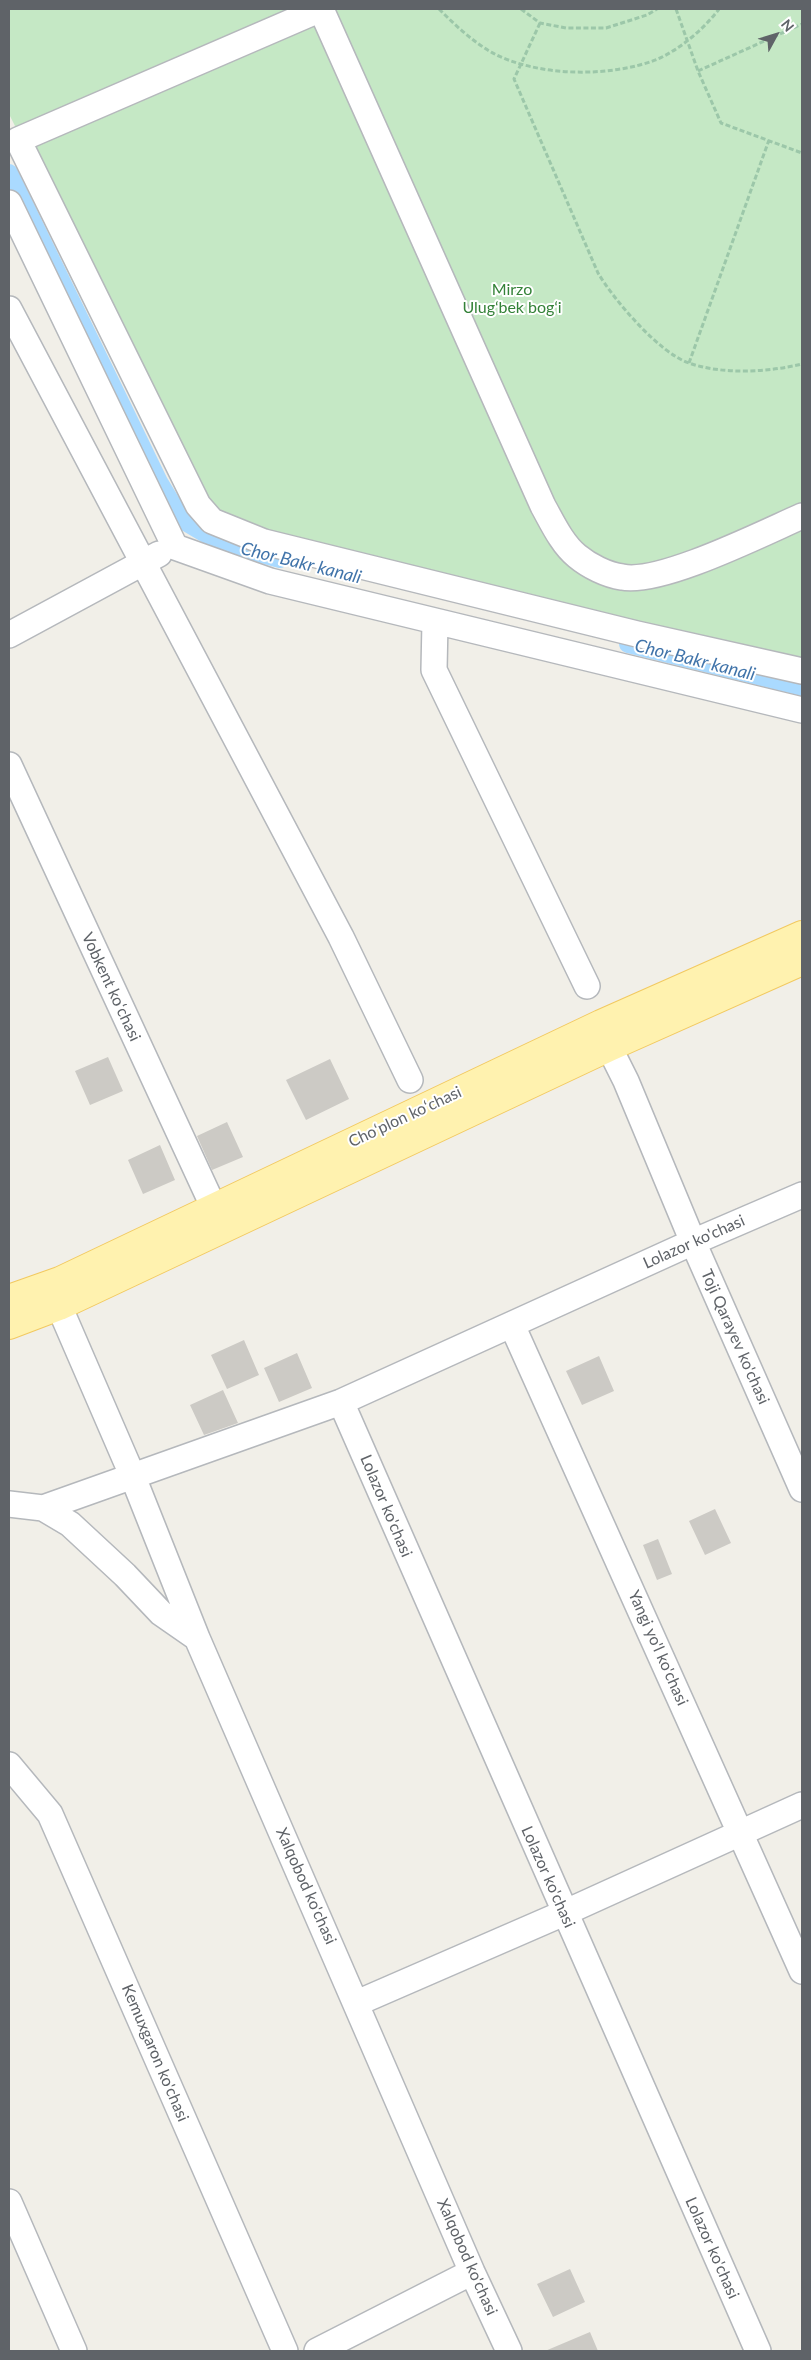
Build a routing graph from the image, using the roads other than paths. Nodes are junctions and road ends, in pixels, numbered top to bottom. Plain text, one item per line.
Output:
1 (9, 203) edge
2 (9, 309) edge
3 (802, 516) edge
4 (175, 546) junction
5 (143, 561) junction
6 (436, 622) junction
7 (9, 634) edge
8 (802, 671) edge
9 (802, 710) edge
10 (9, 765) edge
11 (802, 935) edge
12 (802, 961) edge
13 (587, 986) dead end
14 (608, 1047) junction
15 (410, 1080) dead end
16 (802, 1195) edge
17 (214, 1208) junction
18 (693, 1242) junction
19 (9, 1300) edge
20 (59, 1306) junction
21 (9, 1325) edge
22 (512, 1325) junction
23 (341, 1402) junction
24 (133, 1477) junction
25 (802, 1489) edge
26 (9, 1504) edge
27 (43, 1508) junction
28 (197, 1638) junction
29 (9, 1765) edge
30 (802, 1805) edge
31 (740, 1832) junction
32 (564, 1913) junction
33 (802, 1971) edge
34 (357, 2003) junction
35 (9, 2202) edge
36 (472, 2272) junction
37 (74, 2351) edge
38 (285, 2351) edge
39 (317, 2351) edge
40 (509, 2351) edge
41 (758, 2351) edge

1 - 4 street
2 - 5 street
3 - 8 street
4 - 5 street
4 - 6 street
5 - 7 street
5 - 15 street
6 - 9 street
6 - 13 street
10 - 17 street, Vobkent koʻchasi
11 - 17 main road, Choʻplon koʻchasi
12 - 14 main road, Choʻplon koʻchasi
14 - 18 street, Toji Qarayev ko'chasi
14 - 20 main road, Choʻplon koʻchasi
16 - 18 street, Lolazor ko'chasi
17 - 19 main road, Choʻplon koʻchasi
18 - 22 street, Lolazor ko'chasi
18 - 25 street, Toji Qarayev ko'chasi
20 - 21 main road, Choʻplon koʻchasi
20 - 24 street, Xalqobod ko'chasi
22 - 23 street, Lolazor ko'chasi
22 - 31 street, Yangi yo'l ko'chasi
23 - 24 street, Lolazor ko'chasi
23 - 32 street, Lolazor ko'chasi
24 - 27 street, Lolazor ko'chasi
24 - 28 street, Xalqobod ko'chasi
26 - 27 street
27 - 28 street
28 - 34 street, Xalqobod ko'chasi
29 - 38 street, Kemuxgaron ko'chasi
30 - 31 street
31 - 32 street
31 - 33 street, Yangi yo'l ko'chasi
32 - 34 street
32 - 41 street, Lolazor ko'chasi
34 - 36 street, Xalqobod ko'chasi
35 - 37 street
36 - 39 street
36 - 40 street, Xalqobod ko'chasi

